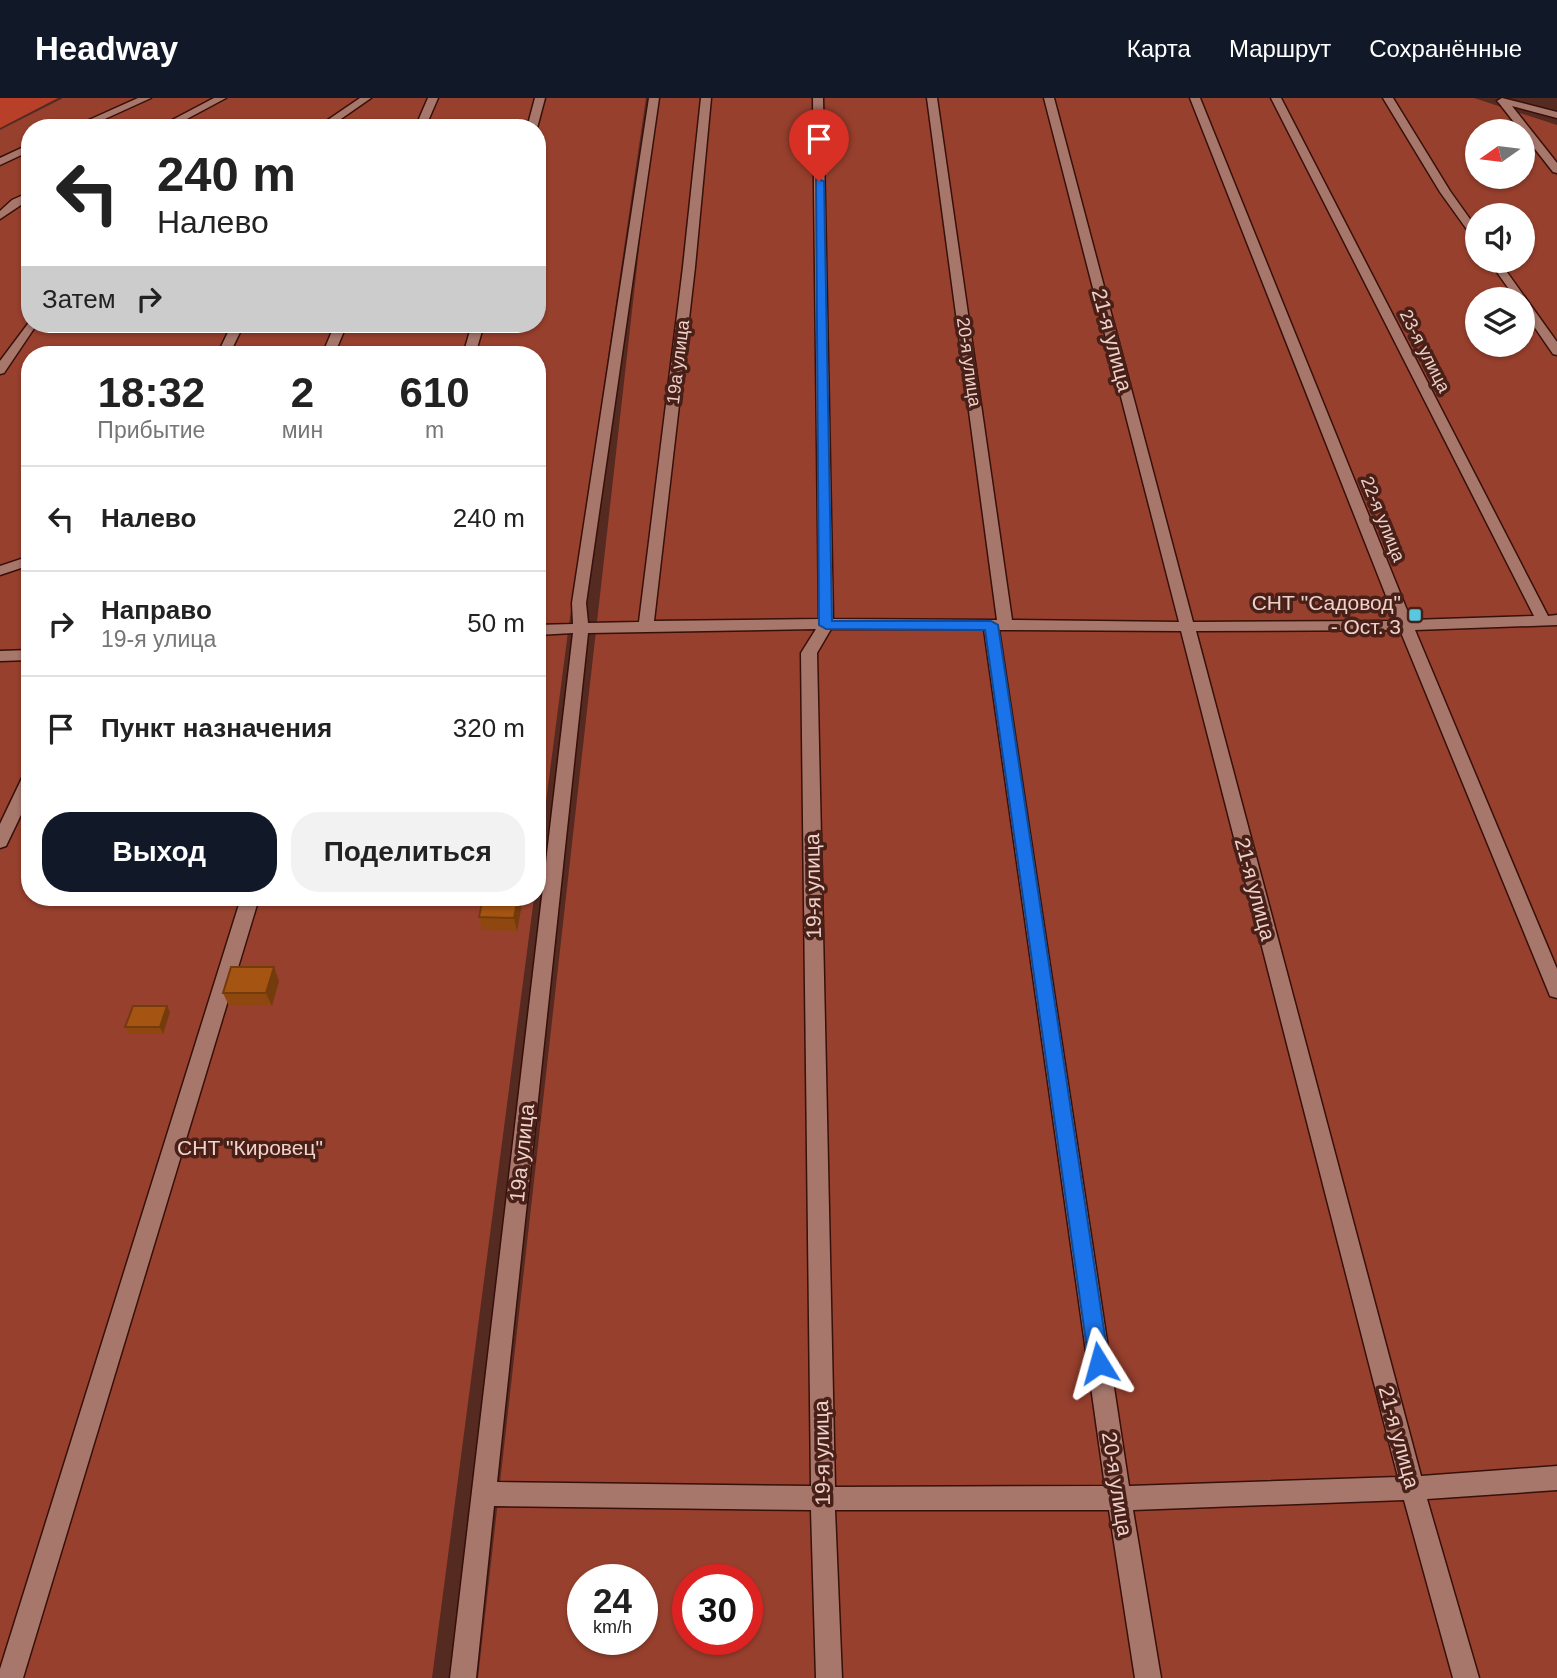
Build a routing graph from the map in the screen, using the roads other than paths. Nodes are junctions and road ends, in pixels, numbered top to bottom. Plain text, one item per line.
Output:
1 (146, 98) edge
2 (221, 98) edge
3 (366, 98) edge
4 (432, 98) edge
5 (540, 98) edge
6 (654, 98) edge
7 (706, 98) edge
8 (818, 98) edge
9 (932, 98) edge
10 (1049, 98) edge
11 (1195, 98) edge
12 (1276, 98) edge
13 (1388, 98) edge
14 (1492, 98) edge
15 (1504, 102) junction
16 (1557, 116) edge
17 (97, 119) edge
18 (180, 119) edge
19 (334, 119) edge
20 (424, 119) edge
21 (534, 119) edge
22 (21, 152) edge
23 (0, 162) edge
24 (1557, 170) edge
25 (21, 200) edge
26 (0, 216) edge
27 (1465, 219) edge
28 (1535, 319) edge
29 (25, 333) edge
30 (1557, 351) edge
31 (0, 369) edge
32 (21, 563) edge
33 (0, 571) edge
34 (1550, 620) edge
35 (1405, 624) junction
36 (646, 625) junction
37 (826, 625) junction
38 (998, 625) junction
39 (1186, 626) junction
40 (581, 628) junction
41 (546, 630) edge
42 (21, 655) edge
43 (0, 656) edge
44 (21, 797) edge
45 (0, 842) edge
46 (248, 906) edge
47 (1557, 991) edge
48 (1557, 1478) edge
49 (1413, 1490) junction
50 (484, 1494) junction
51 (823, 1499) junction
52 (1119, 1500) junction
53 (10, 1678) edge
54 (463, 1678) edge
55 (830, 1678) edge
56 (1148, 1678) edge
57 (1466, 1678) edge

1 - 17 street
2 - 18 street
3 - 19 street
4 - 20 street
5 - 21 street
6 - 40 street, 19а улица
7 - 36 street, 19а улица
8 - 37 street
9 - 38 street, 20-я улица
10 - 39 street, 21-я улица
11 - 35 street, 22-я улица
12 - 34 street, 23-я улица
13 - 27 street
14 - 15 street
15 - 16 street
15 - 24 street
22 - 23 street
25 - 26 street
28 - 30 street
29 - 31 street
32 - 33 street
34 - 35 street
35 - 39 street
35 - 47 street, 22-я улица
36 - 37 street
36 - 40 street
37 - 38 street
37 - 51 street, 19-я улица
38 - 39 street
38 - 52 street, 20-я улица
39 - 49 street, 21-я улица
40 - 41 street
40 - 50 street, 19а улица
42 - 43 street
44 - 45 street
46 - 53 street
48 - 49 street
49 - 52 street
49 - 57 street, 21-я улица
50 - 51 street
50 - 54 street, 19а улица
51 - 52 street
51 - 55 street, 19-я улица
52 - 56 street, 20-я улица

